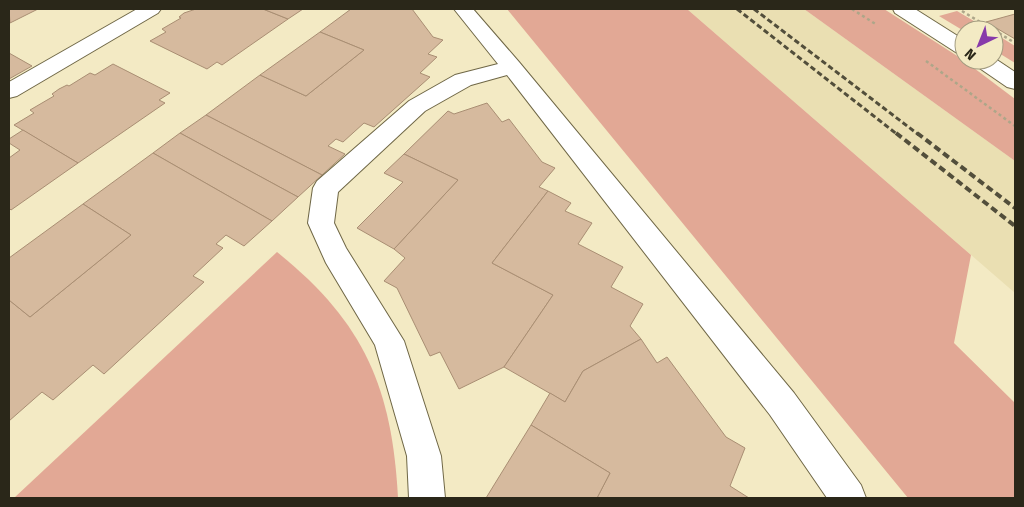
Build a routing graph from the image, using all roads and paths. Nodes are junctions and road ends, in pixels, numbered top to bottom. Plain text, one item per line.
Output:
1 (151, 9) edge
2 (463, 9) edge
3 (852, 9) edge
4 (902, 9) edge
5 (958, 9) edge
6 (977, 20) edge
7 (883, 29) dead end
8 (1004, 36) edge
9 (954, 43) edge
10 (1015, 43) edge
11 (922, 57) dead end
12 (512, 66) junction
13 (997, 70) edge
14 (1015, 82) edge
15 (9, 91) edge
16 (1015, 126) edge
17 (427, 498) edge
18 (848, 498) edge

1 - 15 street
2 - 12 street
3 - 7 path
4 - 9 street
5 - 6 path
8 - 10 path
11 - 16 path
12 - 17 street
12 - 18 street
13 - 14 street

